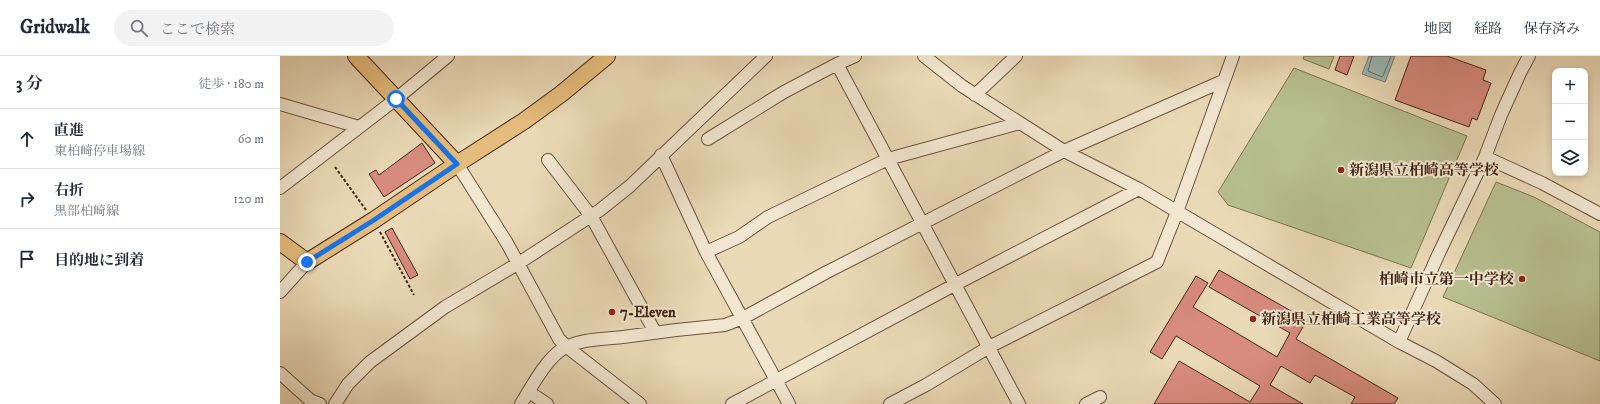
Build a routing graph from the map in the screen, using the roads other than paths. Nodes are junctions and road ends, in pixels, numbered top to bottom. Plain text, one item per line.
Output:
1 (356, 56) edge
2 (448, 56) edge
3 (608, 56) edge
4 (766, 56) edge
5 (855, 56) edge
6 (924, 56) edge
7 (1016, 56) edge
8 (1233, 56) edge
9 (1529, 56) edge
10 (837, 64) junction
11 (1223, 81) junction
12 (975, 95) junction
13 (396, 99) junction
14 (280, 104) edge
15 (1020, 123) junction
16 (359, 127) junction
17 (708, 139) dead end
18 (1064, 151) junction
19 (661, 155) junction
20 (1485, 157) junction
21 (888, 159) junction
22 (548, 160) dead end
23 (457, 164) junction
24 (280, 188) edge
25 (1139, 189) junction
26 (1177, 212) junction
27 (1600, 214) edge
28 (591, 216) junction
29 (922, 223) junction
30 (280, 242) edge
31 (706, 252) junction
32 (307, 262) junction
33 (519, 263) junction
34 (956, 284) junction
35 (280, 292) edge
36 (743, 318) junction
37 (655, 332) junction
38 (1399, 342) junction
39 (567, 347) junction
40 (989, 347) junction
41 (280, 373) edge
42 (776, 380) junction
43 (529, 392) junction
44 (1100, 397) dead end
45 (320, 404) edge
46 (335, 404) edge
47 (521, 404) edge
48 (547, 404) edge
49 (640, 404) edge
50 (732, 404) edge
51 (789, 404) edge
52 (890, 404) edge
53 (1019, 404) edge
54 (1086, 404) edge
55 (1495, 404) edge

1 - 13 main road
2 - 13 street
3 - 23 main road
4 - 19 street
5 - 10 street
6 - 12 street
7 - 12 street
8 - 11 street
9 - 20 street
10 - 17 street
10 - 21 street
11 - 18 street
11 - 26 street
12 - 15 street
13 - 16 street
13 - 23 main road
14 - 16 street
15 - 18 street
15 - 21 street
16 - 24 street
18 - 25 street
18 - 29 street
19 - 28 street
19 - 31 street
20 - 27 street
20 - 38 street
21 - 29 street
21 - 31 street
22 - 28 street
23 - 32 main road
23 - 33 street
25 - 26 street
25 - 34 street
26 - 38 street
26 - 40 street
28 - 33 street
28 - 37 street
29 - 34 street
29 - 36 street
30 - 32 main road
31 - 36 street
32 - 35 street
33 - 39 street
33 - 46 street
34 - 40 street
34 - 42 street
36 - 37 street
36 - 42 street
37 - 39 street
38 - 55 street
39 - 43 street
39 - 49 street
40 - 52 street
40 - 53 street
41 - 45 street
42 - 50 street
42 - 51 street
43 - 47 street
43 - 48 street
44 - 54 street

